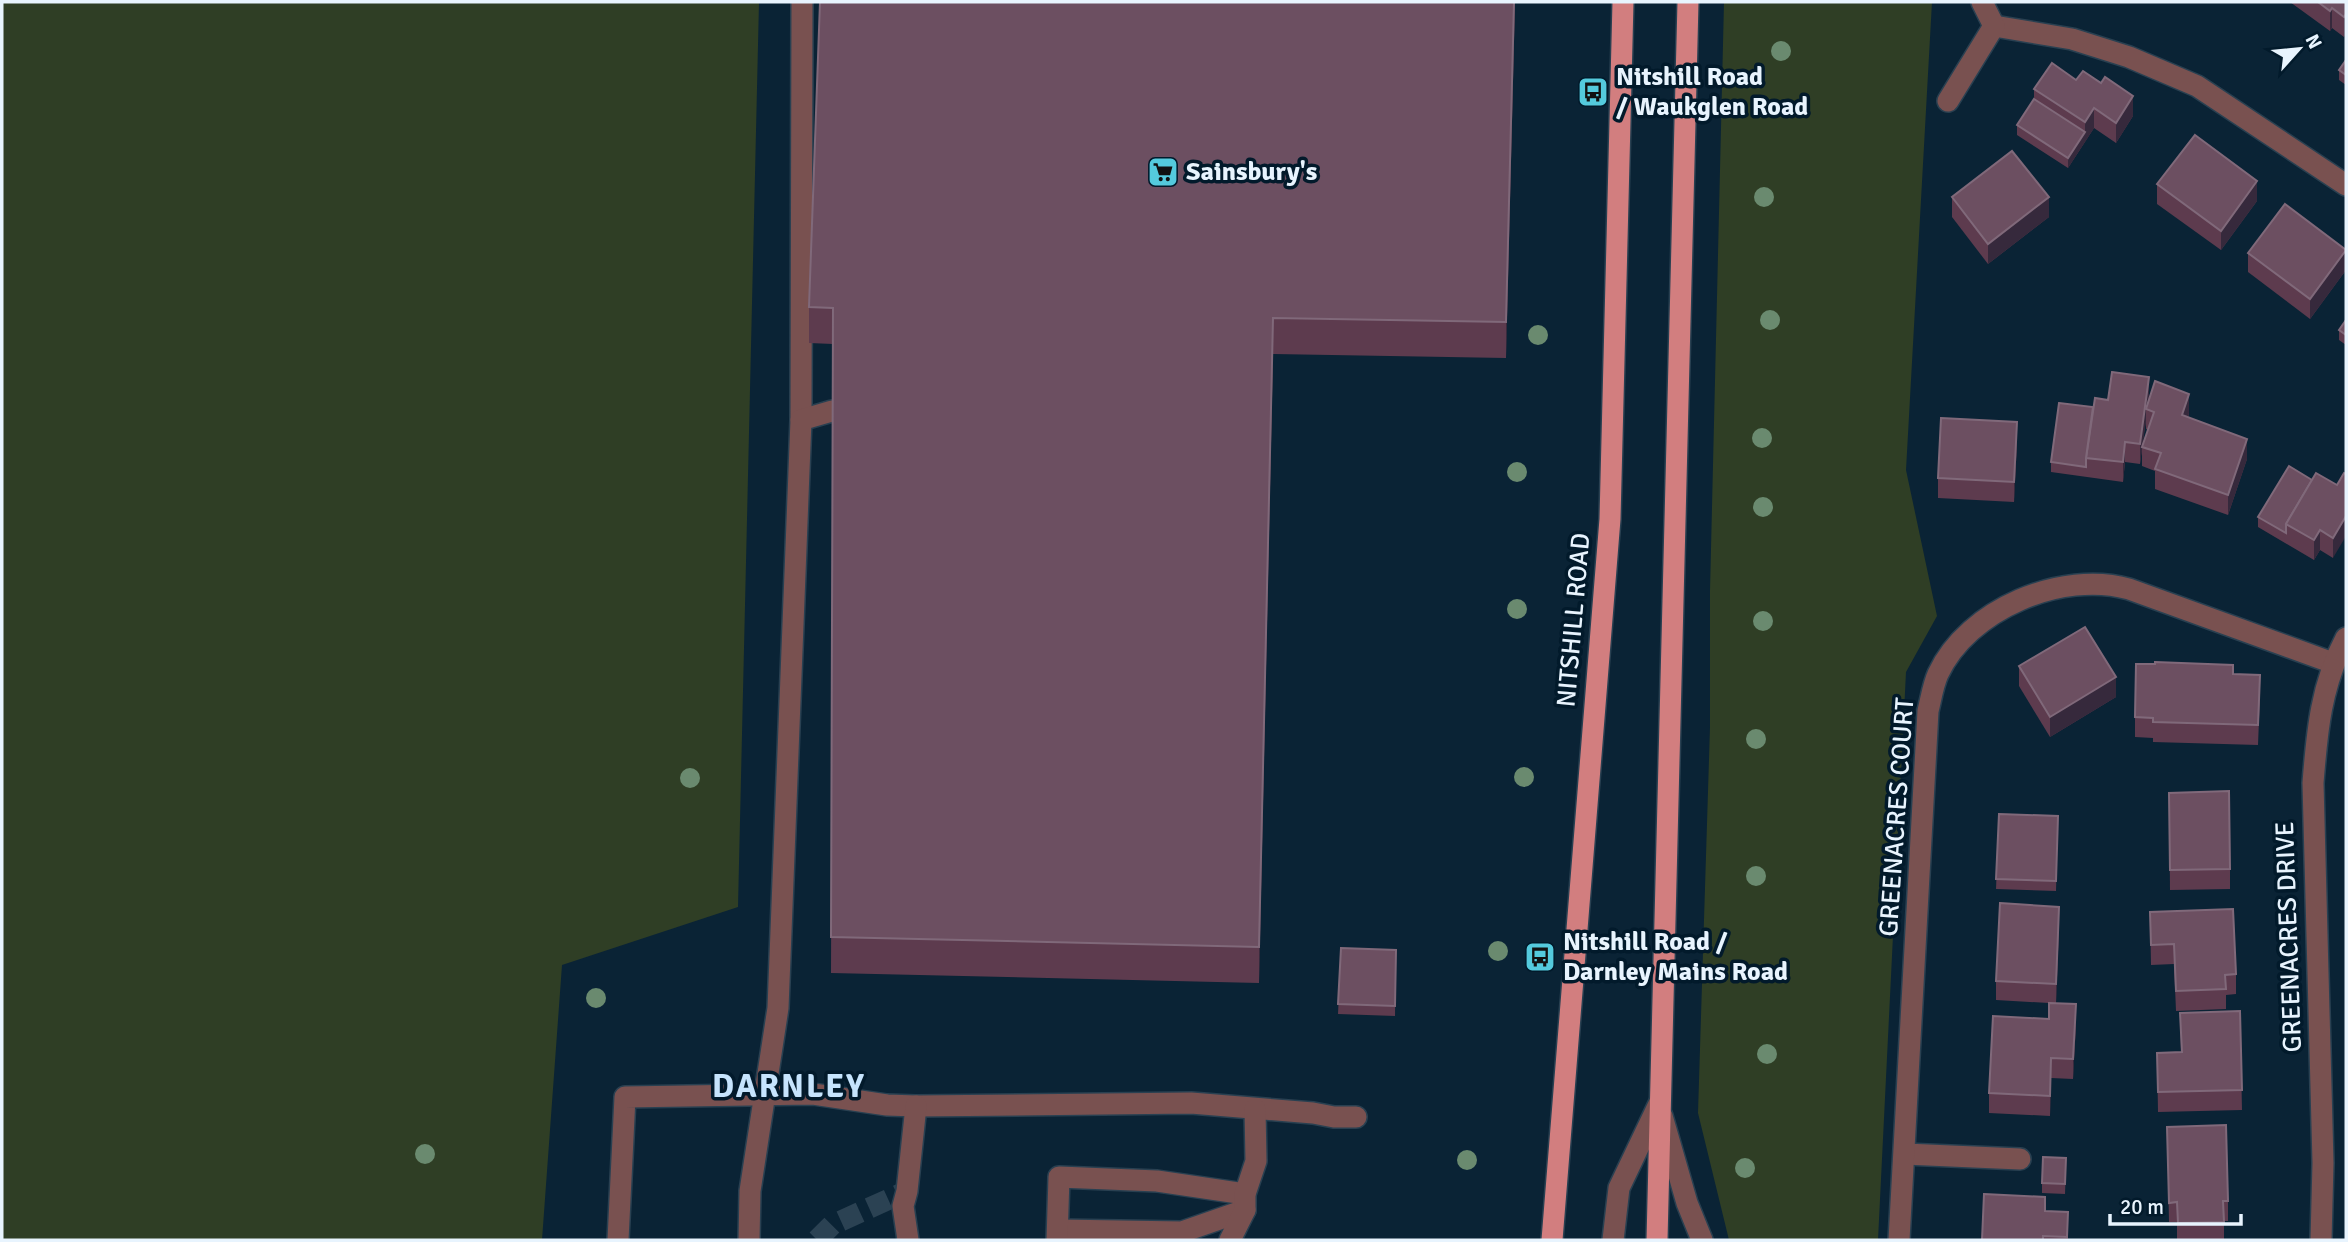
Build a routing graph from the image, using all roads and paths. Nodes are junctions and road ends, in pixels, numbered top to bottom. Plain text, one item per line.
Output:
1 (802, 2) edge
2 (1623, 2) edge
3 (1688, 2) edge
4 (1982, 2) edge
5 (1994, 26) junction
6 (1948, 101) dead end
7 (2346, 185) edge
8 (832, 411) edge
9 (801, 420) junction
10 (2346, 638) edge
11 (2333, 663) junction
12 (763, 1094) junction
13 (1659, 1104) junction
14 (916, 1106) junction
15 (1255, 1109) junction
16 (1356, 1116) dead end
17 (1905, 1154) junction
18 (2020, 1159) dead end
19 (1245, 1202) junction
20 (1057, 1235) edge
21 (618, 1240) edge
22 (749, 1240) edge
23 (908, 1240) edge
24 (1230, 1240) edge
25 (1552, 1240) edge
26 (1613, 1240) edge
27 (1657, 1240) edge
28 (1702, 1240) edge
29 (1899, 1240) edge
30 (2321, 1240) edge

1 - 9 street
2 - 25 main road, NITSHILL ROAD
3 - 13 main road
4 - 5 street
5 - 6 street
5 - 7 street
8 - 9 street
9 - 12 street
10 - 11 street, GREENACRES DRIVE
11 - 17 street, GREENACRES COURT
11 - 30 street, GREENACRES DRIVE
12 - 14 street
12 - 21 street
12 - 22 street
13 - 26 street
13 - 27 main road
13 - 28 street
14 - 15 street
14 - 23 street
15 - 16 street
15 - 19 street
17 - 18 street
17 - 29 street, GREENACRES COURT
19 - 20 street
19 - 20 street
19 - 24 street

